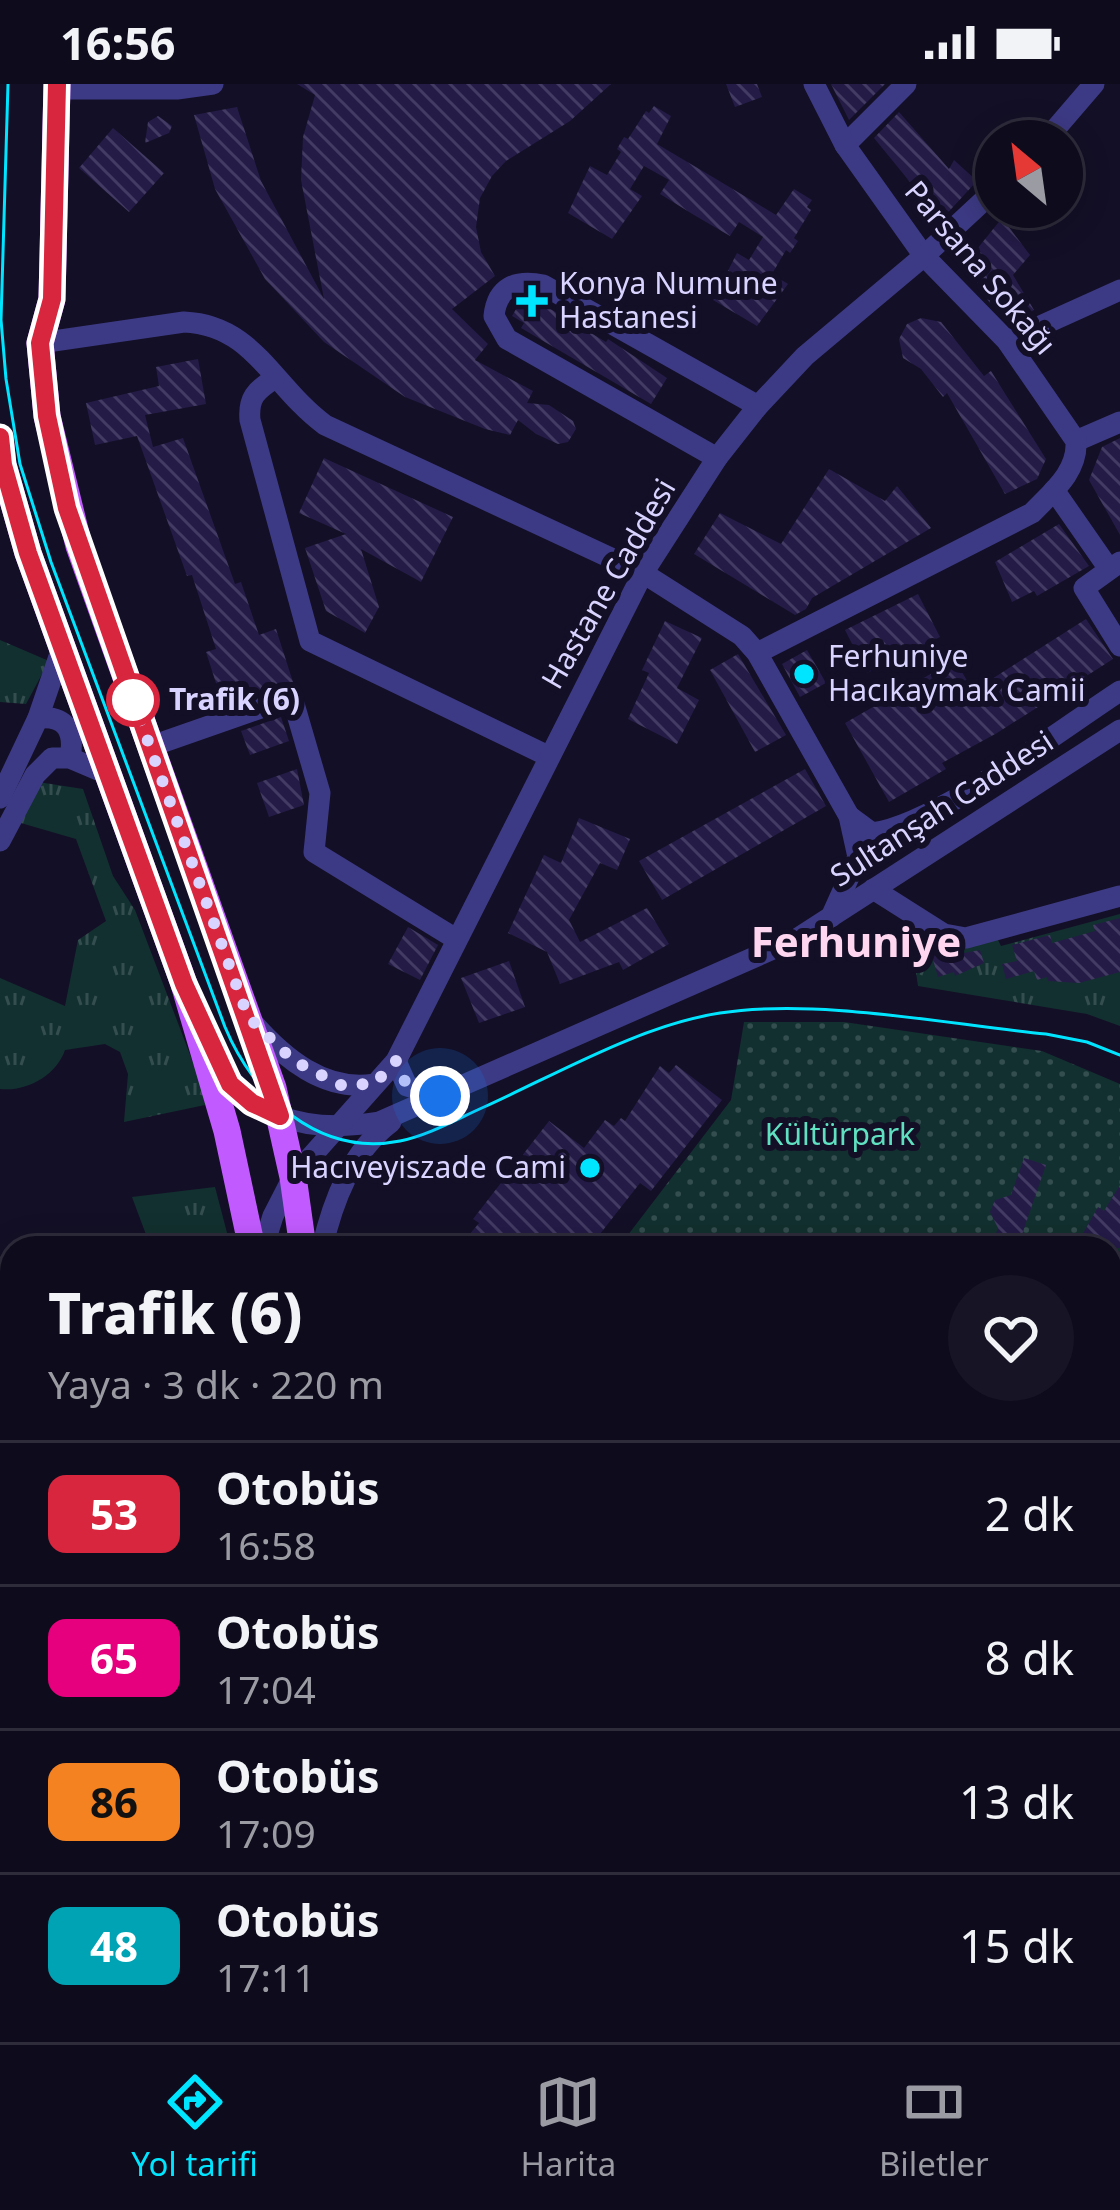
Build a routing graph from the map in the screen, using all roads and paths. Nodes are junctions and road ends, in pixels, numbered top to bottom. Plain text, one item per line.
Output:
1 (212, 84) edge
2 (814, 84) edge
3 (906, 84) edge
4 (1094, 84) edge
5 (57, 87) edge
6 (177, 87) edge
7 (1063, 120) edge
8 (845, 145) junction
9 (975, 209) edge
10 (924, 256) junction
11 (1120, 290) edge
12 (1007, 341) junction
13 (40, 343) junction
14 (274, 379) junction
15 (758, 406) junction
16 (1120, 422) edge
17 (1071, 434) junction
18 (0, 438) edge
19 (717, 458) junction
20 (1054, 490) junction
21 (1114, 565) edge
22 (643, 573) junction
23 (1120, 646) edge
24 (62, 648) junction
25 (757, 653) junction
26 (1120, 692) edge
27 (38, 718) junction
28 (1118, 737) edge
29 (149, 747) junction
30 (548, 756) junction
31 (70, 758) junction
32 (110, 775) junction
33 (0, 798) edge
34 (849, 816) junction
35 (0, 842) edge
36 (906, 869) junction
37 (874, 890) junction
38 (1120, 896) edge
39 (903, 906) junction
40 (831, 916) junction
41 (456, 939) junction
42 (184, 984) junction
43 (248, 1017) junction
44 (396, 1061) junction
45 (374, 1084) junction
46 (440, 1096) junction
47 (401, 1114) junction
48 (280, 1116) junction
49 (337, 1127) junction
50 (293, 1177) junction
51 (249, 1236) edge
52 (267, 1236) edge
53 (301, 1236) edge
54 (326, 1236) edge

1 - 6 street
2 - 8 street, Parsana Sokağı
3 - 8 street
4 - 7 street
5 - 6 street
5 - 13 main road
8 - 10 street, Parsana Sokağı
9 - 10 street, Hastane Caddesi
10 - 12 street, Parsana Sokağı
10 - 15 street, Hastane Caddesi
11 - 12 street
12 - 17 street, Parsana Sokağı
13 - 14 street
13 - 29 main road
14 - 22 street
14 - 30 street
15 - 19 street, Hastane Caddesi
15 - 19 street
16 - 17 street
17 - 20 street
18 - 24 main road
19 - 22 street, Hastane Caddesi
20 - 21 street
20 - 25 street
21 - 23 street
22 - 25 street
22 - 30 street, Hastane Caddesi
24 - 27 street
24 - 32 main road
25 - 34 street
26 - 34 street, Sultanşah Caddesi
27 - 31 street
27 - 33 street
28 - 36 street, Sultanşah Caddesi
29 - 41 street
29 - 43 main road
30 - 41 street, Hastane Caddesi
31 - 32 street
31 - 35 street
32 - 42 main road
34 - 40 street
36 - 37 street, Sultanşah Caddesi
36 - 39 street
37 - 39 street
37 - 40 street, Sultanşah Caddesi
38 - 39 street
40 - 46 street, Sultanşah Caddesi
41 - 44 street, Hastane Caddesi
42 - 48 street
42 - 51 main road
43 - 45 street
43 - 48 main road
44 - 45 street, Hastane Caddesi
44 - 46 street
45 - 49 street, Hastane Caddesi
46 - 47 street, Sultanşah Caddesi
47 - 49 street
47 - 54 street
48 - 49 street
48 - 50 main road
49 - 50 street, Hastane Caddesi
50 - 52 street, Hastane Caddesi
50 - 53 main road

